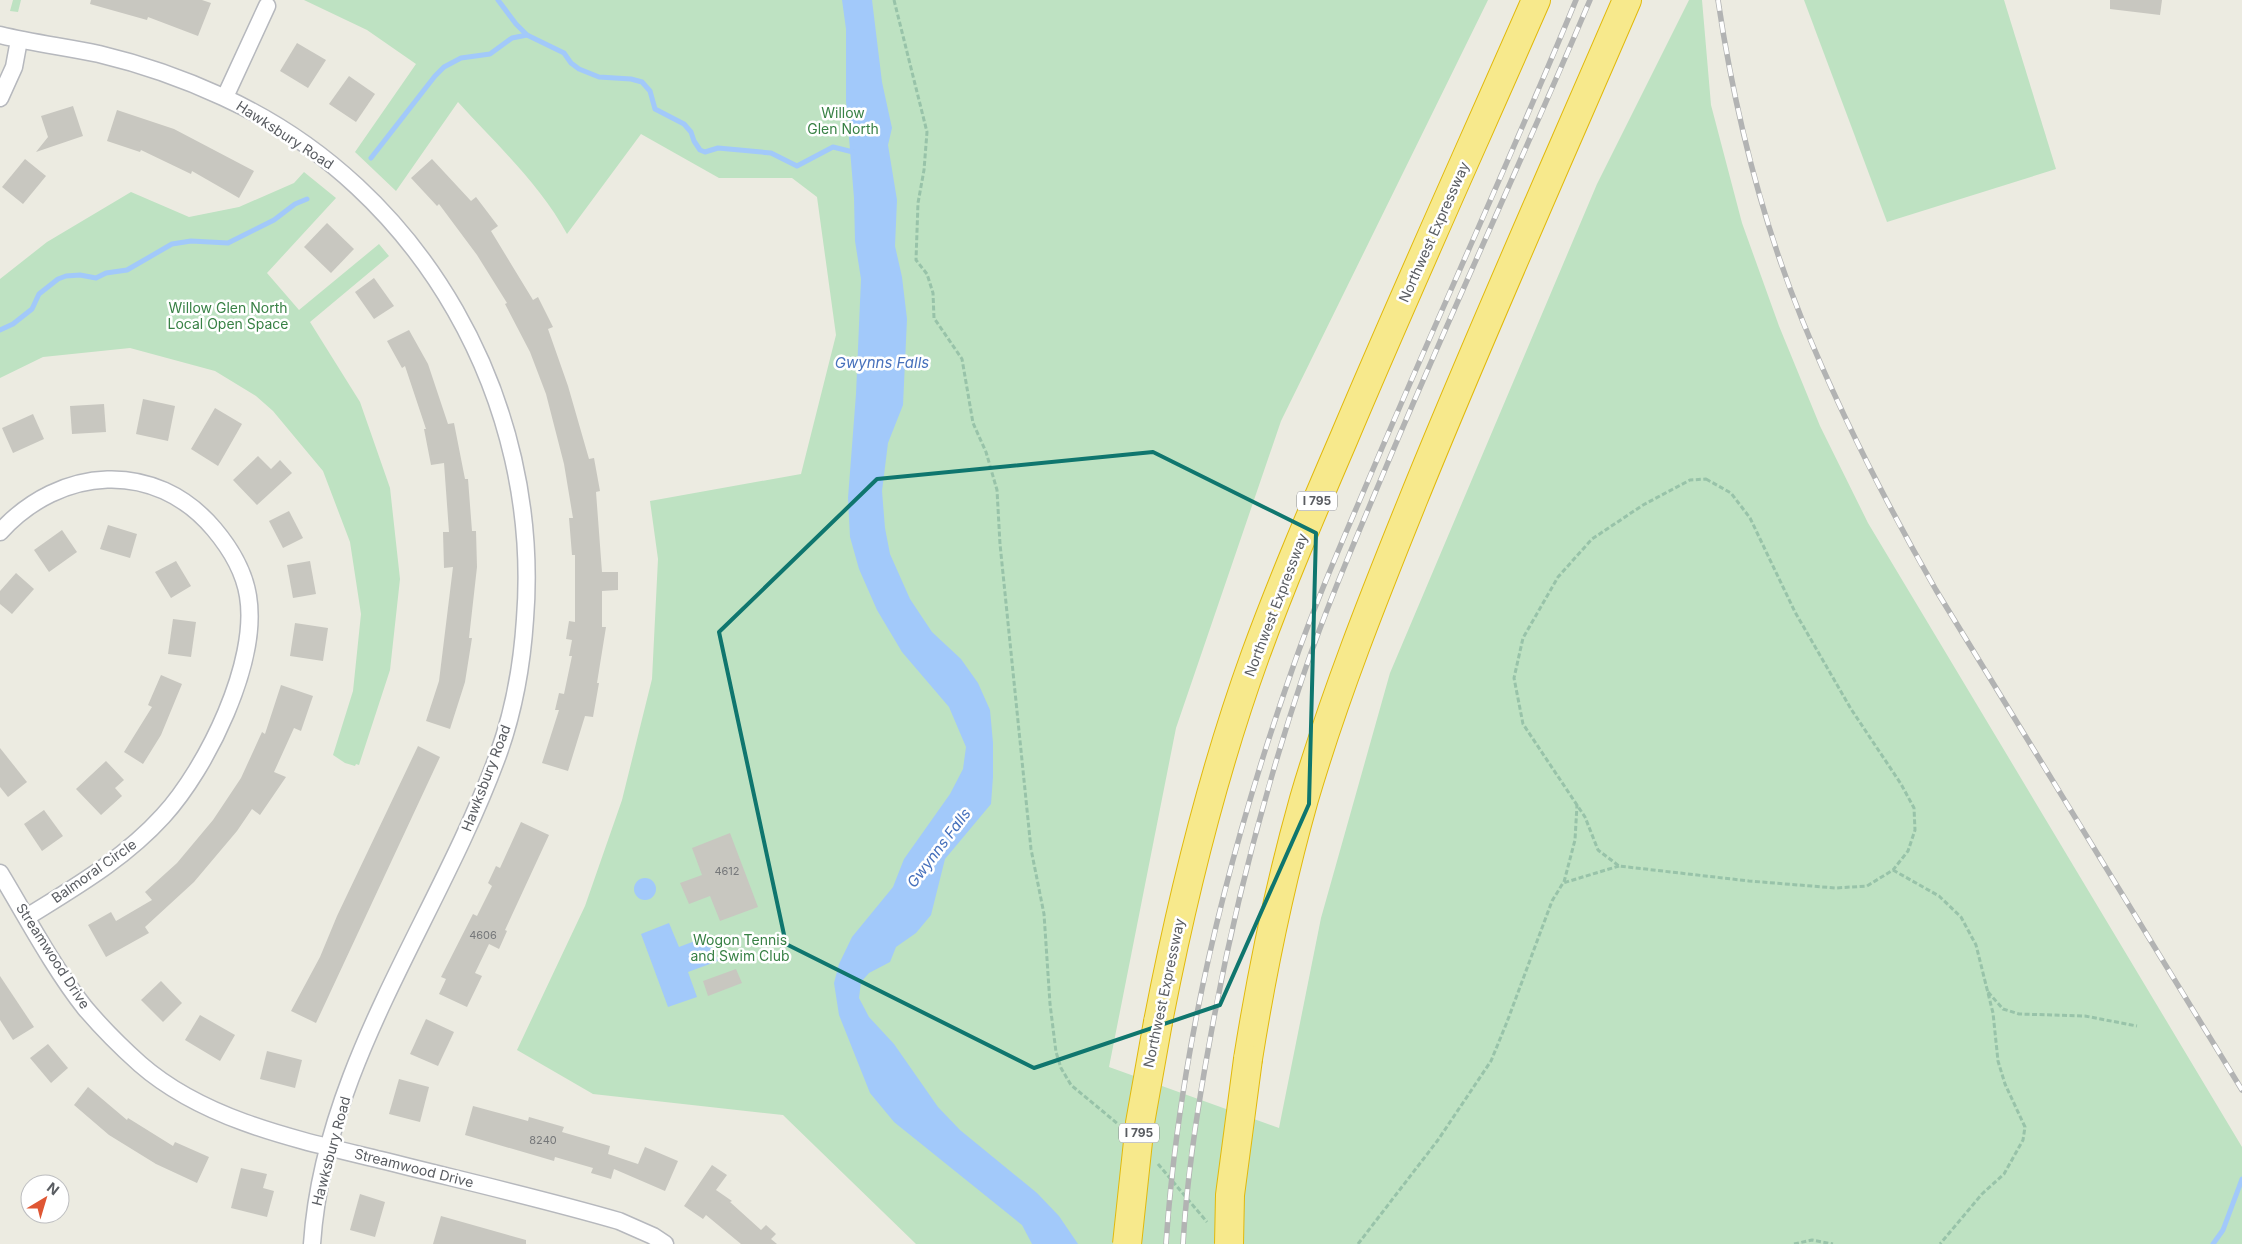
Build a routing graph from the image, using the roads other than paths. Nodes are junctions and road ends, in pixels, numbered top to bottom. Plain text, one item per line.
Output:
1 (1536, 0) edge
2 (1627, 0) edge
3 (267, 6) dead end
4 (0, 35) edge
5 (19, 40) junction
6 (225, 97) junction
7 (0, 98) edge
8 (0, 532) edge
9 (0, 874) edge
10 (27, 917) junction
11 (329, 1147) junction
12 (1222, 1236) edge
13 (312, 1244) edge
14 (665, 1244) edge
15 (1128, 1244) edge

1 - 15 highway, Northwest Expressway / I 795, bridge
2 - 12 highway, bridge
3 - 6 street
4 - 5 street, Hawksbury Road
5 - 6 street, Hawksbury Road
5 - 7 street
6 - 11 street, Hawksbury Road
8 - 10 street, Balmoral Circle
9 - 10 street, Streamwood Drive
10 - 11 street, Streamwood Drive
11 - 13 street, Hawksbury Road
11 - 14 street, Streamwood Drive

